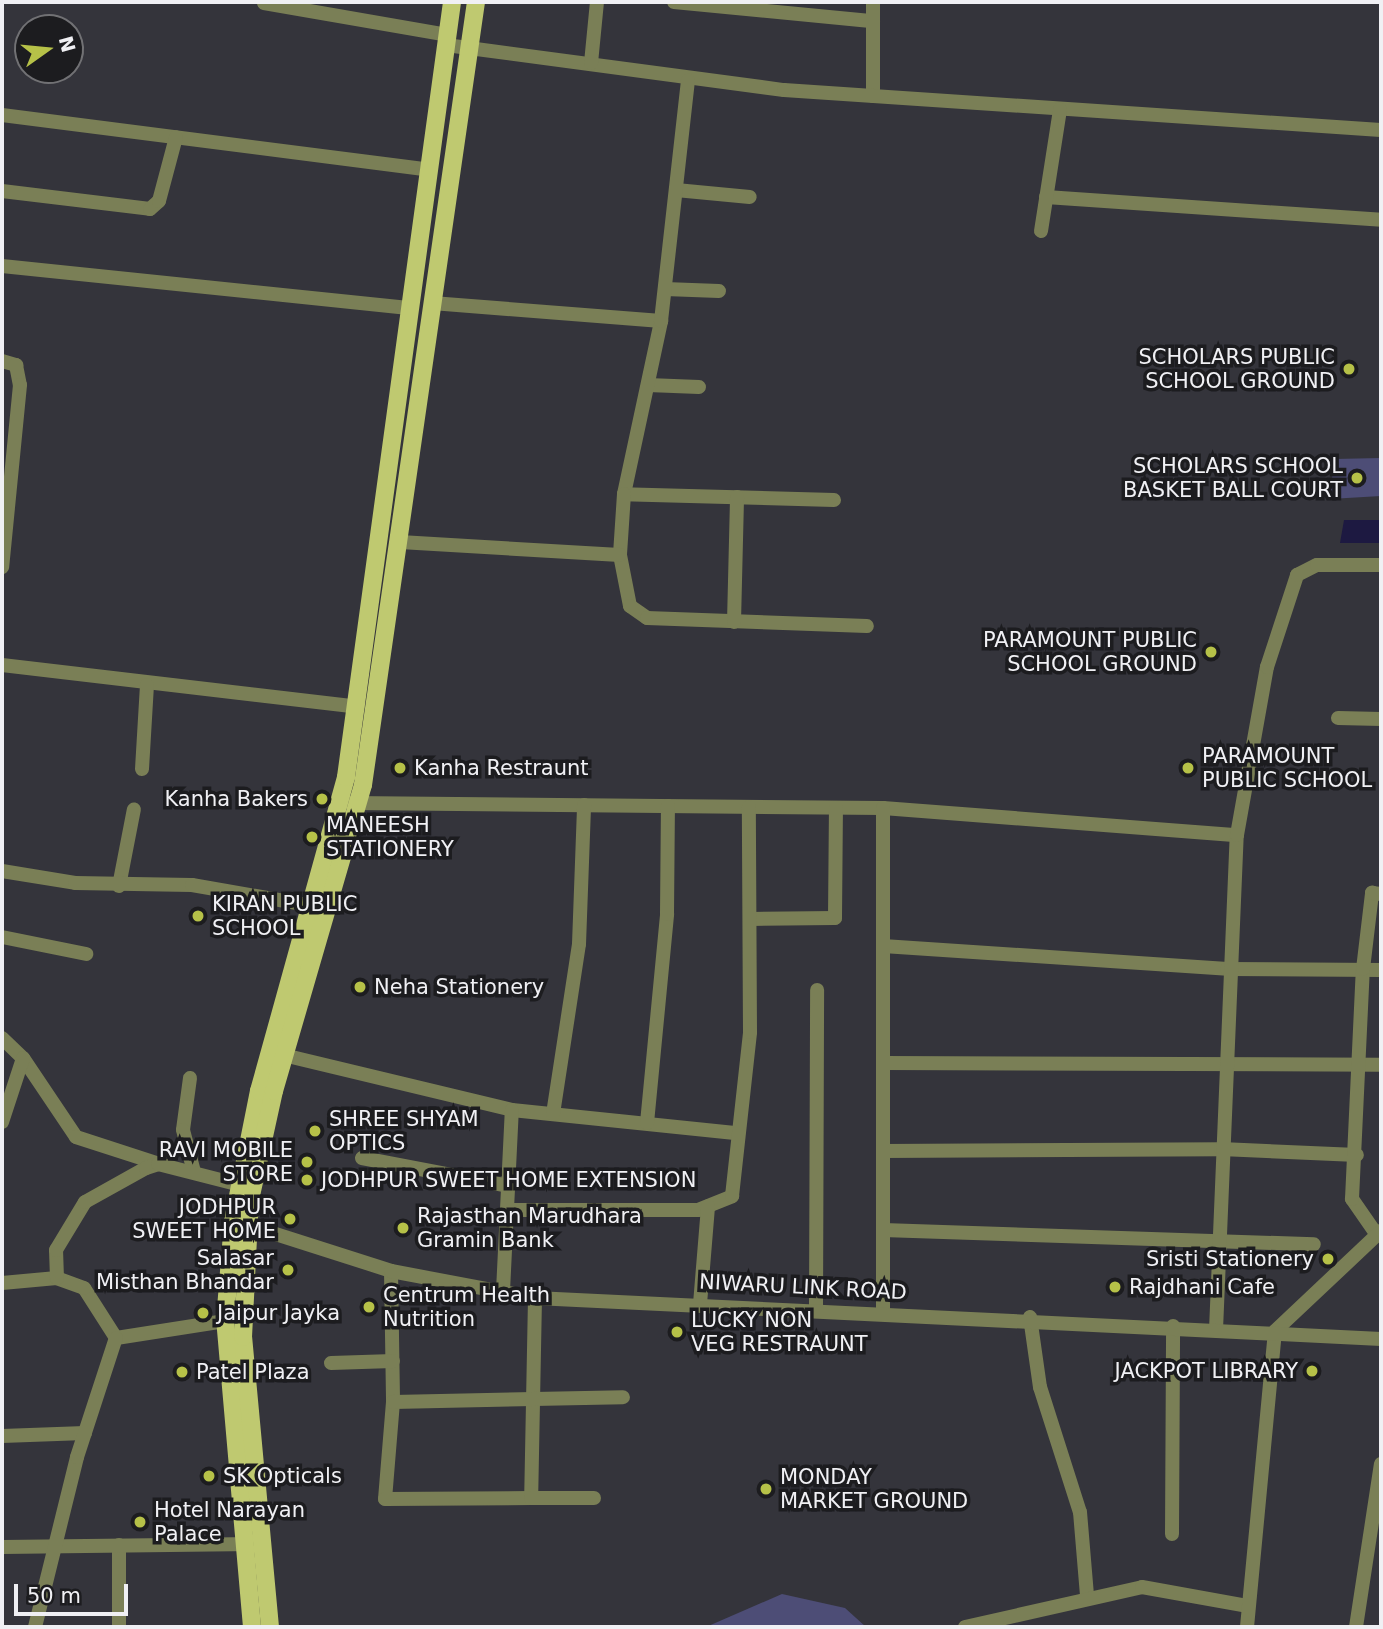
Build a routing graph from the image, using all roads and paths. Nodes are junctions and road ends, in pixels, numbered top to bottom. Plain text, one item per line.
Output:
1 (452, 2) edge
2 (476, 2) edge
3 (597, 2) edge
4 (674, 2) edge
5 (873, 2) edge
6 (264, 4) dead end
7 (873, 21) junction
8 (446, 40) junction
9 (467, 49) junction
10 (592, 63) junction
11 (688, 81) junction
12 (873, 96) junction
13 (1060, 109) junction
14 (2, 115) edge
15 (1381, 130) edge
16 (176, 137) junction
17 (429, 170) junction
18 (676, 190) junction
19 (2, 191) edge
20 (750, 197) dead end
21 (1046, 197) junction
22 (1381, 220) edge
23 (1041, 231) dead end
24 (2, 266) edge
25 (665, 289) junction
26 (719, 291) dead end
27 (432, 303) junction
28 (411, 308) junction
29 (661, 321) junction
30 (2, 361) edge
31 (648, 385) junction
32 (699, 387) dead end
33 (396, 415) junction
34 (416, 418) junction
35 (624, 494) junction
36 (737, 497) junction
37 (834, 500) dead end
38 (400, 542) junction
39 (620, 555) junction
40 (1381, 565) edge
41 (2, 567) edge
42 (734, 622) junction
43 (867, 626) dead end
44 (2, 665) edge
45 (146, 685) junction
46 (358, 707) junction
47 (1338, 718) dead end
48 (1381, 719) edge
49 (142, 769) dead end
50 (340, 802) junction
51 (359, 803) junction
52 (584, 805) junction
53 (668, 806) junction
54 (749, 807) junction
55 (836, 808) junction
56 (883, 808) junction
57 (134, 809) dead end
58 (1237, 835) junction
59 (2, 871) edge
60 (119, 886) junction
61 (1381, 894) edge
62 (314, 905) junction
63 (331, 912) junction
64 (751, 919) junction
65 (2, 937) edge
66 (883, 946) junction
67 (86, 954) dead end
68 (1363, 968) junction
69 (1227, 969) junction
70 (1381, 970) edge
71 (817, 990) dead end
72 (2, 1038) edge
73 (278, 1054) junction
74 (23, 1058) junction
75 (1223, 1060) junction
76 (883, 1063) junction
77 (1358, 1065) junction
78 (1381, 1065) edge
79 (190, 1077) dead end
80 (512, 1110) junction
81 (553, 1114) junction
82 (2, 1122) edge
83 (647, 1124) junction
84 (736, 1133) junction
85 (1221, 1149) junction
86 (883, 1151) junction
87 (1357, 1155) junction
88 (362, 1158) dead end
89 (158, 1164) junction
90 (194, 1172) junction
91 (246, 1186) junction
92 (509, 1186) junction
93 (708, 1206) junction
94 (507, 1210) junction
95 (240, 1223) junction
96 (883, 1230) junction
97 (1379, 1233) edge
98 (1218, 1240) junction
99 (1314, 1244) dead end
100 (391, 1270) junction
101 (57, 1278) junction
102 (2, 1283) edge
103 (503, 1291) junction
104 (535, 1298) junction
105 (700, 1304) junction
106 (816, 1309) junction
107 (883, 1312) junction
108 (1030, 1317) junction
109 (225, 1321) junction
110 (1173, 1326) junction
111 (1216, 1330) junction
112 (1275, 1331) junction
113 (116, 1338) junction
114 (1381, 1339) edge
115 (393, 1361) junction
116 (331, 1363) dead end
117 (623, 1397) dead end
118 (534, 1400) junction
119 (393, 1402) junction
120 (85, 1433) junction
121 (2, 1436) edge
122 (1381, 1464) edge
123 (531, 1498) junction
124 (594, 1498) dead end
125 (1171, 1534) dead end
126 (254, 1544) junction
127 (119, 1545) junction
128 (55, 1546) junction
129 (2, 1547) edge
130 (1087, 1596) junction
131 (1248, 1606) junction
132 (35, 1627) edge
133 (119, 1627) edge
134 (252, 1627) edge
135 (270, 1627) edge
136 (965, 1627) edge
137 (1247, 1627) edge
138 (1356, 1627) edge

1 - 8 main road
2 - 9 main road
3 - 10 street
4 - 7 street
5 - 7 street
6 - 8 street
7 - 12 street
8 - 9 street
8 - 17 main road
9 - 10 street
9 - 27 main road
10 - 11 street
11 - 12 street
11 - 18 street
12 - 13 street
13 - 15 street
13 - 21 street
14 - 16 street
16 - 17 street
16 - 19 street
17 - 28 main road
18 - 20 street
18 - 25 street
21 - 22 street
21 - 23 street
24 - 28 street
25 - 26 street
25 - 29 street
27 - 29 street
27 - 34 main road
28 - 33 main road
29 - 31 street
30 - 41 street
31 - 32 street
31 - 35 street
33 - 34 main road
33 - 46 main road
34 - 38 main road
35 - 36 street
35 - 39 street
36 - 37 street
36 - 42 street
38 - 39 street
38 - 51 main road
39 - 42 street
40 - 58 street
42 - 43 street
44 - 45 street
45 - 46 street
45 - 49 street
46 - 50 main road
47 - 48 street
50 - 51 street
50 - 62 main road
51 - 52 street
51 - 63 main road
52 - 53 street
52 - 81 street
53 - 54 street
53 - 83 street
54 - 55 street
54 - 64 street
55 - 56 street
55 - 64 street
56 - 58 street
56 - 66 street
57 - 60 street
58 - 69 street
59 - 60 street
60 - 62 street
61 - 68 street
62 - 63 street
62 - 73 main road
63 - 73 main road
64 - 84 street
65 - 67 street
66 - 69 street
66 - 76 street
68 - 69 street
68 - 70 street
68 - 77 street
69 - 75 street
71 - 106 street
72 - 74 street
73 - 80 street
73 - 91 main road
74 - 82 street
74 - 89 street
75 - 76 street
75 - 77 street
75 - 85 street
76 - 86 street
77 - 78 street
77 - 87 street
79 - 90 street
80 - 81 street
80 - 92 street
81 - 83 street
83 - 84 street
84 - 93 street
85 - 86 street
85 - 87 street
85 - 98 street
86 - 96 street
87 - 97 street
88 - 92 street
89 - 90 street
89 - 101 street
90 - 91 street
91 - 95 main road
92 - 94 street
93 - 94 street
93 - 105 street
94 - 103 street
95 - 100 street, NIWARU LINK ROAD
95 - 109 main road
95 - 126 main road
96 - 98 street
96 - 107 street
97 - 112 street
98 - 99 street
98 - 111 street
100 - 103 street, NIWARU LINK ROAD
100 - 115 street
101 - 102 street
101 - 113 street
103 - 104 street, NIWARU LINK ROAD
104 - 105 street, NIWARU LINK ROAD
104 - 118 street
105 - 106 street, NIWARU LINK ROAD
106 - 107 street, NIWARU LINK ROAD
107 - 108 street, NIWARU LINK ROAD
108 - 110 street, NIWARU LINK ROAD
108 - 130 street
109 - 113 street
109 - 126 main road
110 - 111 street, NIWARU LINK ROAD
110 - 125 street
111 - 112 street, NIWARU LINK ROAD
112 - 114 street, NIWARU LINK ROAD
112 - 131 street
113 - 120 street
115 - 116 street
115 - 119 street
117 - 118 street
118 - 119 street
118 - 123 street
119 - 123 street
120 - 121 street
120 - 128 street
122 - 138 street
123 - 124 street
126 - 127 street
126 - 134 main road
126 - 135 main road
127 - 128 street
127 - 133 street
128 - 129 street
128 - 132 street
130 - 131 street
130 - 136 street
131 - 137 street

